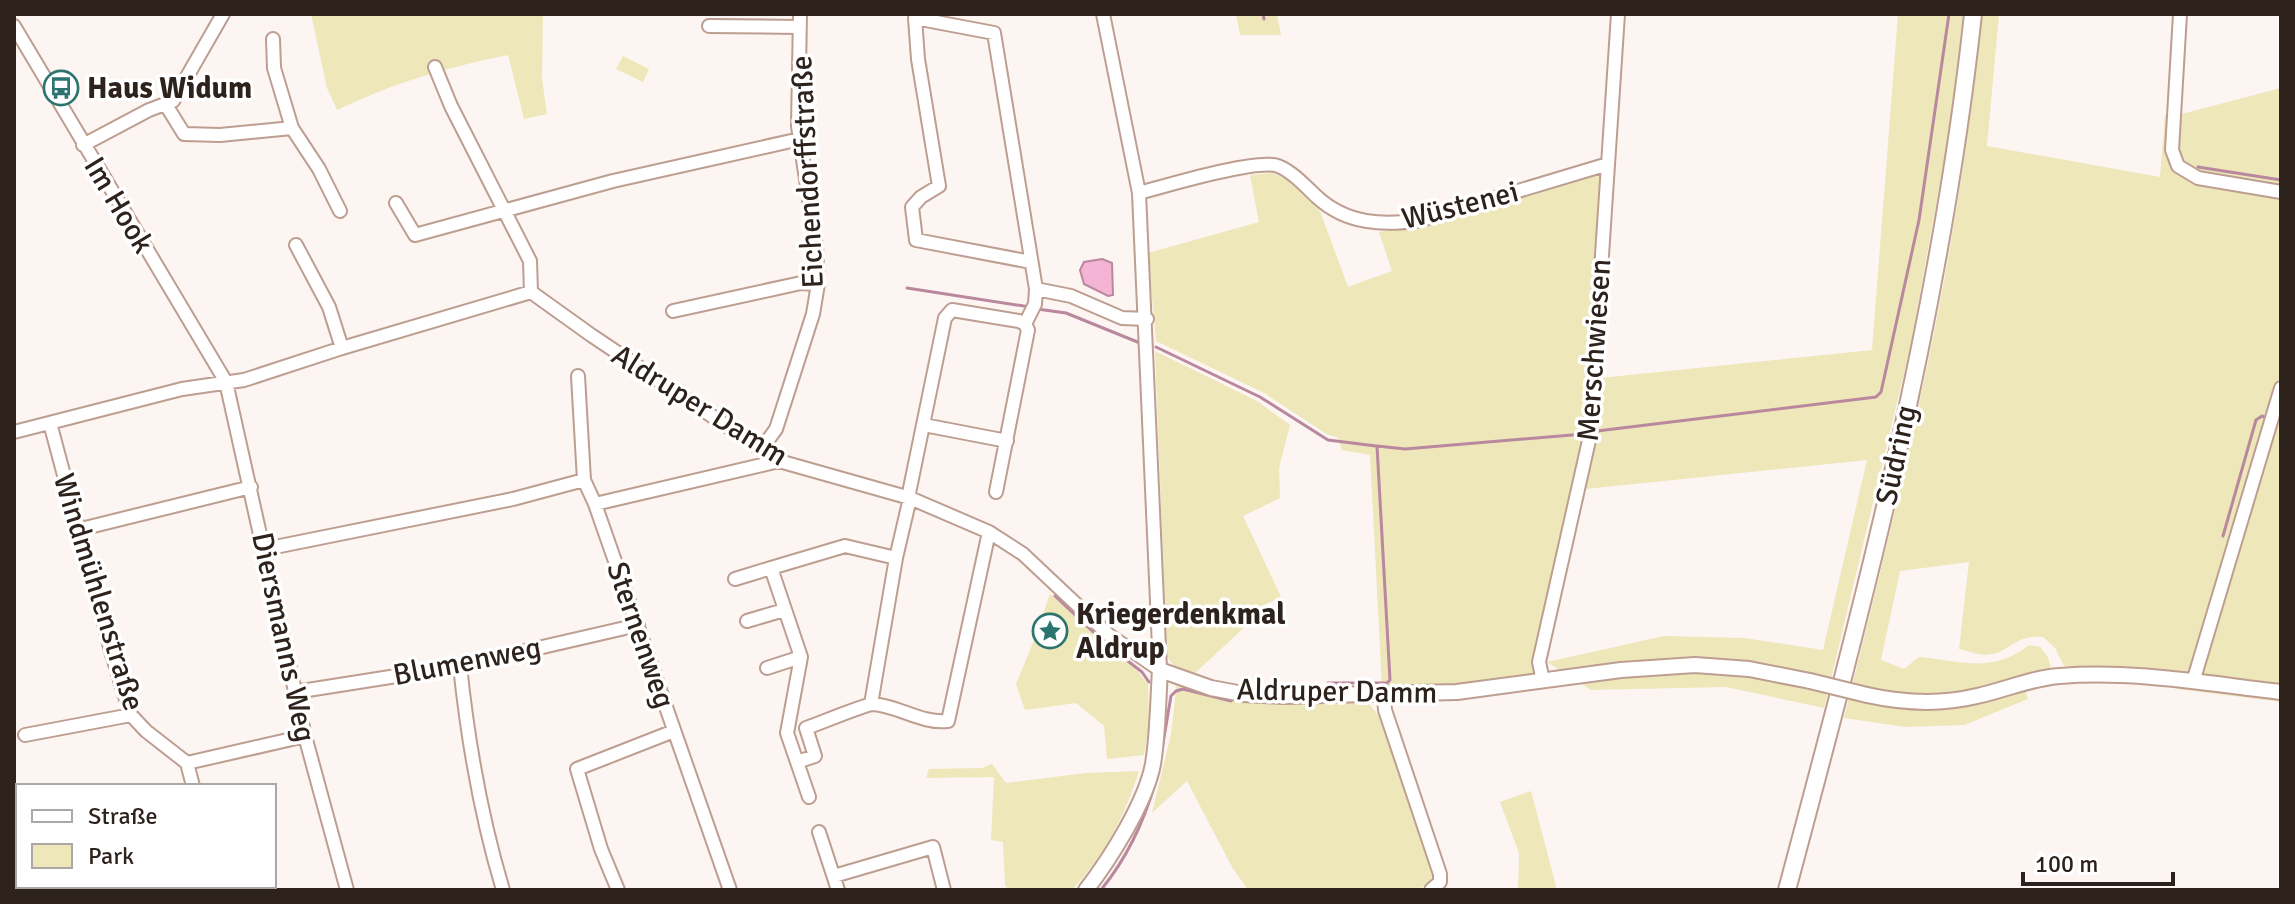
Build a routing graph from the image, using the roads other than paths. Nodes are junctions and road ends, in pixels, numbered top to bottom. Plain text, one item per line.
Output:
1 (223, 14) edge
2 (1103, 14) edge
3 (1618, 14) edge
4 (1973, 14) edge
5 (2180, 14) edge
6 (799, 21) edge
7 (14, 26) edge
8 (709, 26) dead end
9 (273, 39) dead end
10 (435, 67) dead end
11 (166, 105) junction
12 (292, 128) junction
13 (800, 139) junction
14 (83, 145) junction
15 (1608, 164) junction
16 (2281, 192) edge
17 (1139, 193) junction
18 (396, 203) dead end
19 (506, 210) junction
20 (340, 211) dead end
21 (296, 245) dead end
22 (1031, 262) junction
23 (818, 284) junction
24 (1036, 289) junction
25 (531, 292) junction
26 (673, 311) dead end
27 (1031, 314) junction
28 (1147, 319) junction
29 (342, 348) junction
30 (578, 376) dead end
31 (226, 382) junction
32 (2281, 388) edge
33 (50, 423) junction
34 (924, 425) junction
35 (14, 432) edge
36 (1007, 441) junction
37 (756, 445) junction
38 (779, 461) junction
39 (584, 480) junction
40 (251, 487) junction
41 (996, 492) dead end
42 (909, 498) junction
43 (595, 504) junction
44 (77, 530) junction
45 (989, 532) junction
46 (265, 549) junction
47 (896, 558) junction
48 (771, 568) junction
49 (735, 579) dead end
50 (784, 610) junction
51 (747, 621) dead end
52 (638, 625) junction
53 (801, 657) junction
54 (460, 666) junction
55 (767, 668) dead end
56 (1160, 670) junction
57 (1543, 681) junction
58 (2193, 682) junction
59 (295, 692) junction
60 (2281, 692) edge
61 (1384, 695) junction
62 (871, 704) junction
63 (131, 715) junction
64 (806, 728) junction
65 (674, 731) junction
66 (787, 733) junction
67 (25, 735) dead end
68 (305, 736) junction
69 (797, 762) junction
70 (187, 763) junction
71 (192, 784) edge
72 (809, 797) dead end
73 (819, 832) dead end
74 (834, 876) junction
75 (347, 890) edge
76 (503, 890) edge
77 (618, 890) edge
78 (730, 890) edge
79 (838, 890) edge
80 (944, 890) edge
81 (1086, 890) edge
82 (1431, 890) edge
83 (1787, 890) edge

1 - 11 street
2 - 17 street
3 - 15 street, Merschwiesen
4 - 83 main road, Südring
5 - 16 street
6 - 8 street, Eichendorffstraße
6 - 13 street, Eichendorffstraße
7 - 14 street, Im Hook
9 - 12 street
10 - 19 street
11 - 12 street
11 - 14 street
12 - 20 street
13 - 19 street
13 - 23 street, Eichendorffstraße
14 - 31 street, Im Hook
15 - 17 street, Wüstenei
15 - 57 street, Merschwiesen
17 - 28 street
18 - 19 street
19 - 25 street
21 - 29 street
22 - 22 street
22 - 24 street
23 - 26 street
23 - 37 street, Eichendorffstraße
24 - 27 street
24 - 28 street
25 - 29 street
25 - 37 street, Aldruper Damm
27 - 34 street
27 - 36 street
28 - 56 street
29 - 31 street
30 - 39 street, Sternenweg
31 - 33 street
31 - 40 street, Diersmanns Weg
32 - 58 street
33 - 35 street
33 - 44 street, Windmühlenstraße
34 - 36 street
34 - 42 street
36 - 41 street
37 - 38 street, Aldruper Damm
38 - 42 street, Aldruper Damm
38 - 43 street
39 - 43 street, Sternenweg
39 - 46 street
40 - 44 street
40 - 46 street, Diersmanns Weg
42 - 45 street, Aldruper Damm
42 - 47 street
43 - 52 street, Sternenweg
44 - 63 street, Windmühlenstraße
45 - 56 street, Aldruper Damm
45 - 62 street
46 - 59 street, Diersmanns Weg
47 - 48 street
47 - 62 street
48 - 49 street
48 - 50 street
50 - 51 street
50 - 53 street
52 - 54 street, Blumenweg
52 - 65 street, Sternenweg
53 - 55 street
53 - 66 street
54 - 59 street, Blumenweg
54 - 76 street
56 - 61 street, Aldruper Damm
56 - 81 street
57 - 58 street, Aldruper Damm, bridge
57 - 61 street, Aldruper Damm
58 - 60 street, Aldruper Damm
59 - 68 street, Diersmanns Weg
61 - 82 street
62 - 64 street
63 - 67 street
63 - 70 street, Windmühlenstraße
64 - 66 street
64 - 69 street
65 - 77 street
65 - 78 street, Sternenweg
66 - 69 street
68 - 70 street
68 - 75 street, Diersmanns Weg
69 - 72 street
70 - 71 street
73 - 74 street
74 - 79 street
74 - 80 street

